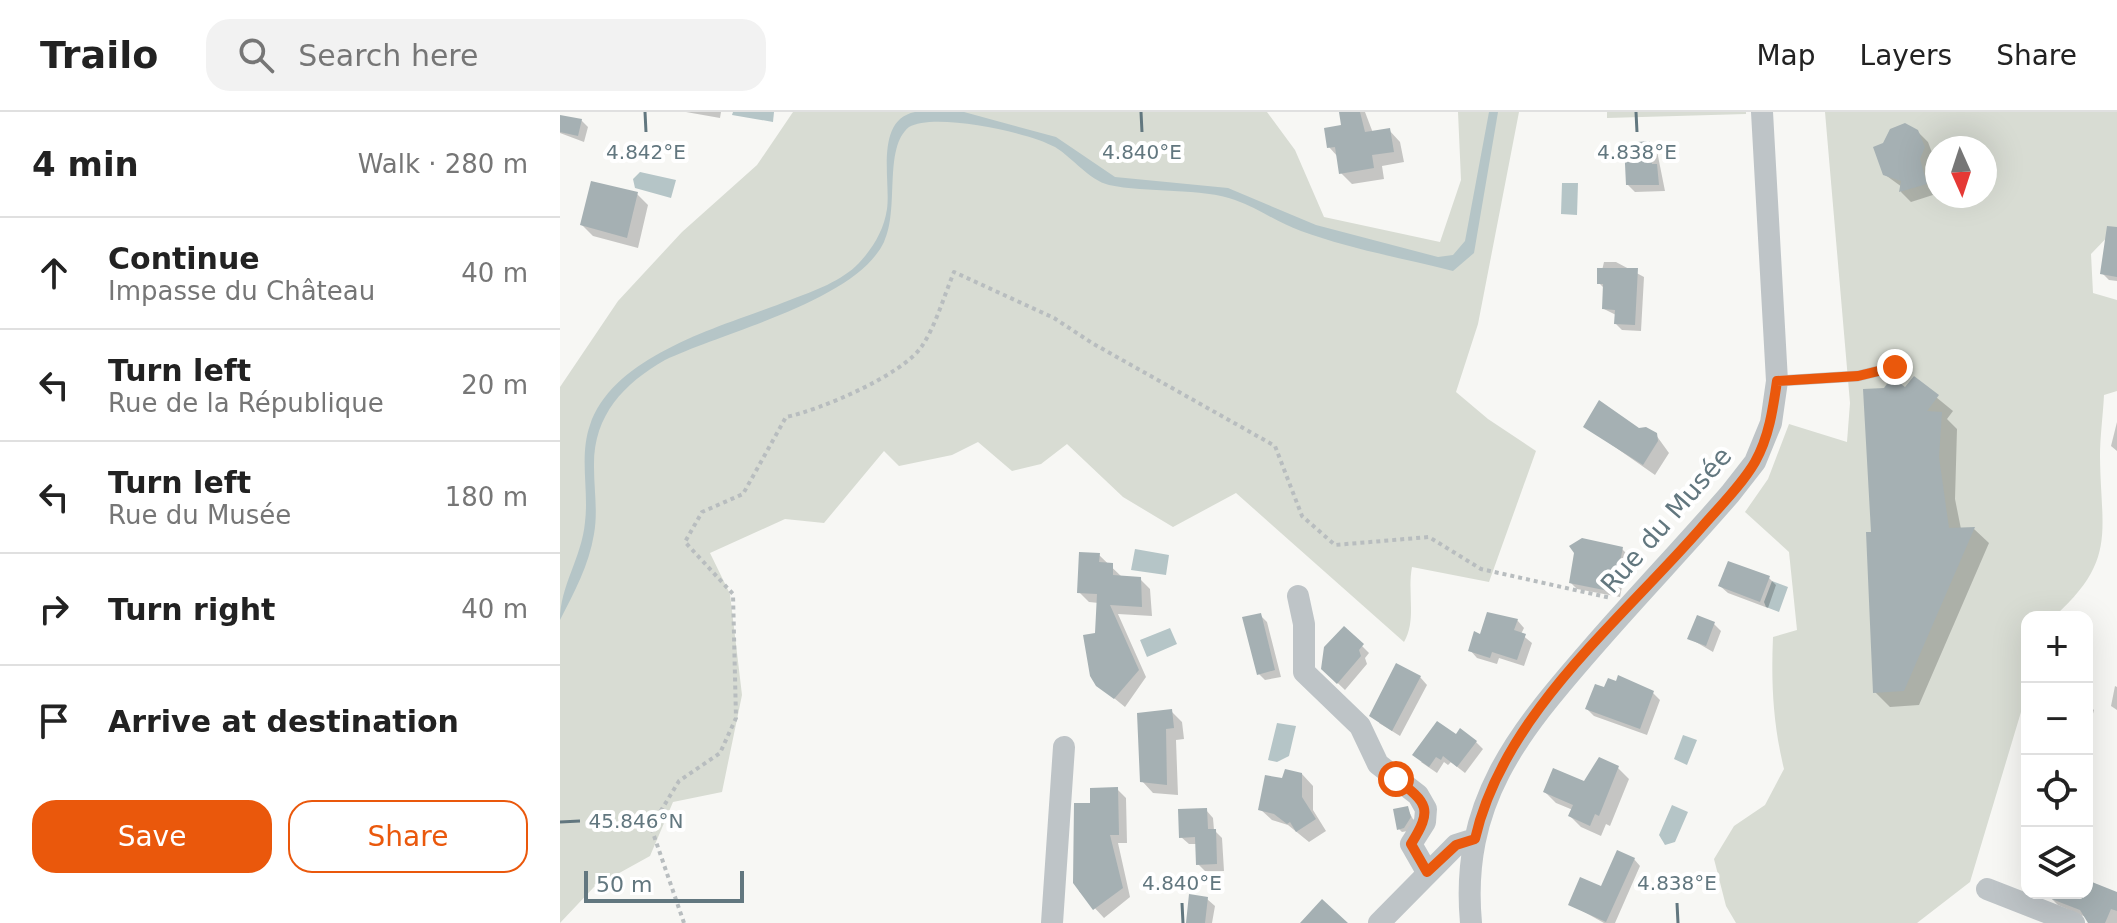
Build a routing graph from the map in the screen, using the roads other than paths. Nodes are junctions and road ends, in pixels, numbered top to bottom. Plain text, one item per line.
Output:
1 (1762, 112) edge
2 (1895, 367) dead end
3 (1777, 381) junction
4 (1298, 596) dead end
5 (1064, 747) dead end
6 (1475, 839) junction
7 (1427, 872) junction
8 (1987, 889) dead end
9 (1052, 923) edge
10 (1379, 923) edge
11 (1471, 923) edge
12 (2074, 923) edge

1 - 3 street, Rue du Musée
2 - 3 lane
3 - 6 street, Rue du Musée
4 - 7 street
5 - 9 street
6 - 7 street
6 - 11 street, Rue du Musée
7 - 10 street
8 - 12 street

